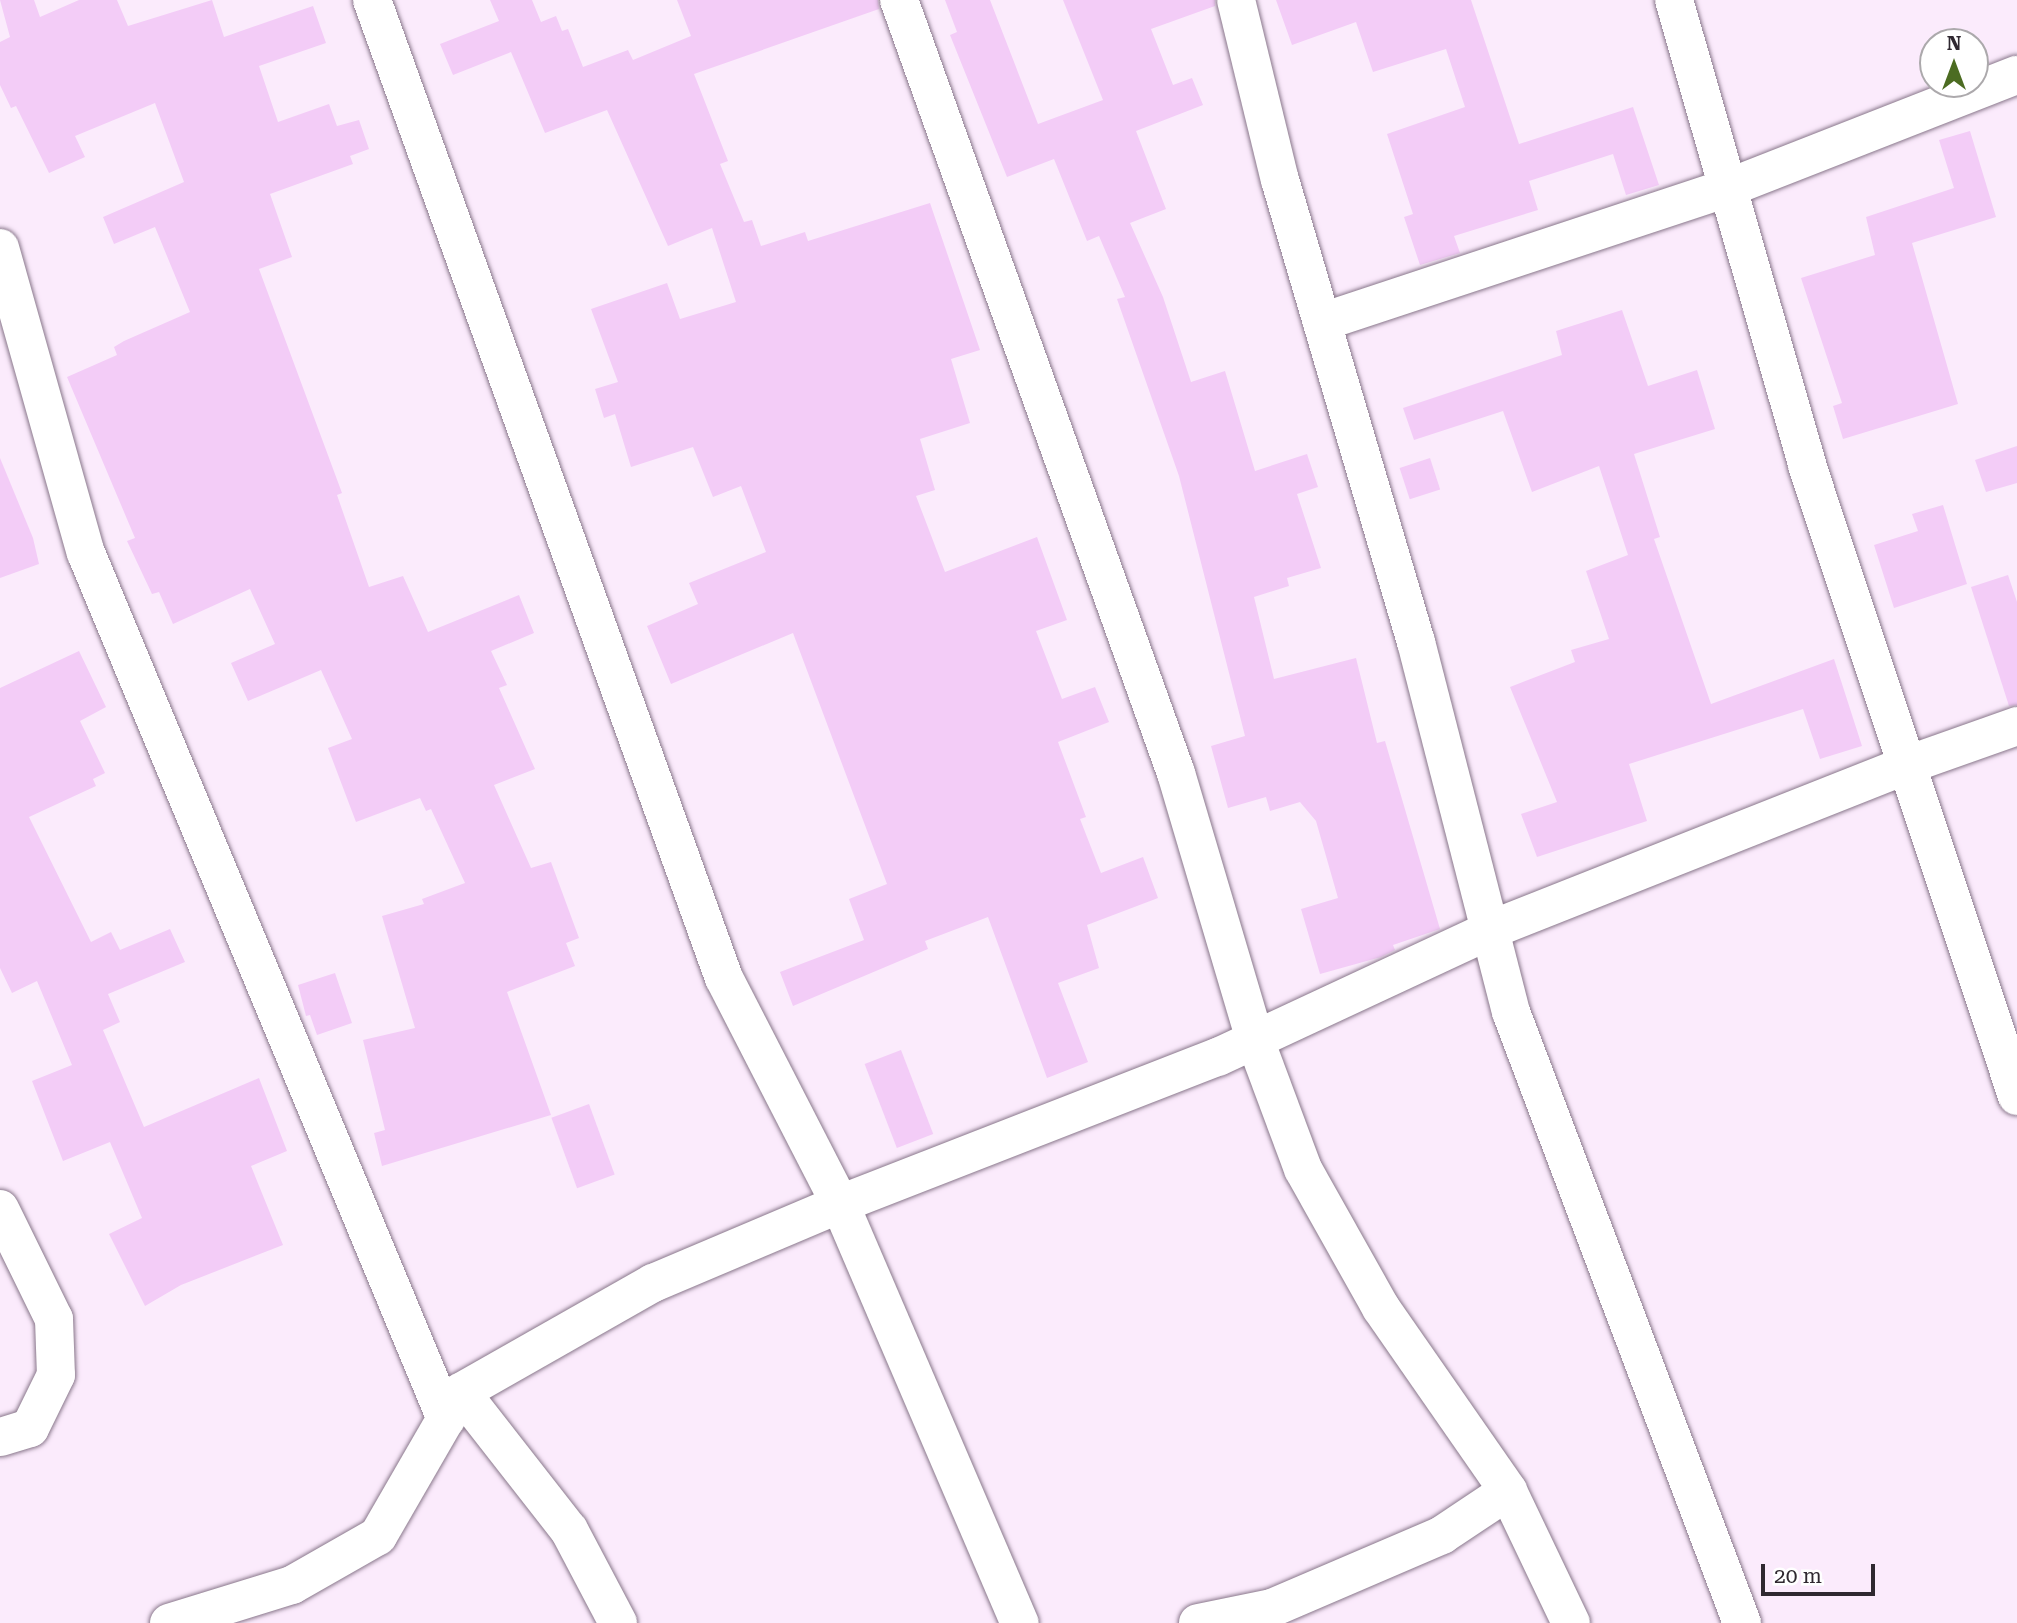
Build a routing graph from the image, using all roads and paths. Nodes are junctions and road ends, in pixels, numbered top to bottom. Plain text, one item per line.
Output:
1 (372, 0) edge
2 (899, 0) edge
3 (1236, 0) edge
4 (1674, 0) edge
5 (2017, 75) edge
6 (1728, 187) junction
7 (4, 270) edge
8 (1322, 322) junction
9 (2017, 726) edge
10 (1907, 765) junction
11 (1490, 930) junction
12 (1255, 1040) junction
13 (2017, 1096) edge
14 (840, 1204) junction
15 (0, 1209) edge
16 (454, 1405) junction
17 (0, 1437) edge
18 (1508, 1491) junction
19 (169, 1623) edge
20 (618, 1623) edge
21 (1020, 1623) edge
22 (1198, 1623) edge
23 (1571, 1623) edge
24 (1742, 1623) edge

1 - 14 street
2 - 12 street
3 - 8 street
4 - 6 street
5 - 6 street
6 - 8 street
6 - 10 street
7 - 16 street
8 - 11 street
9 - 10 street
10 - 11 street
10 - 13 street
11 - 12 street
11 - 24 street
12 - 14 street
12 - 18 street
14 - 16 street
14 - 21 street
15 - 17 street
16 - 19 street
16 - 20 street
18 - 22 street
18 - 23 street

